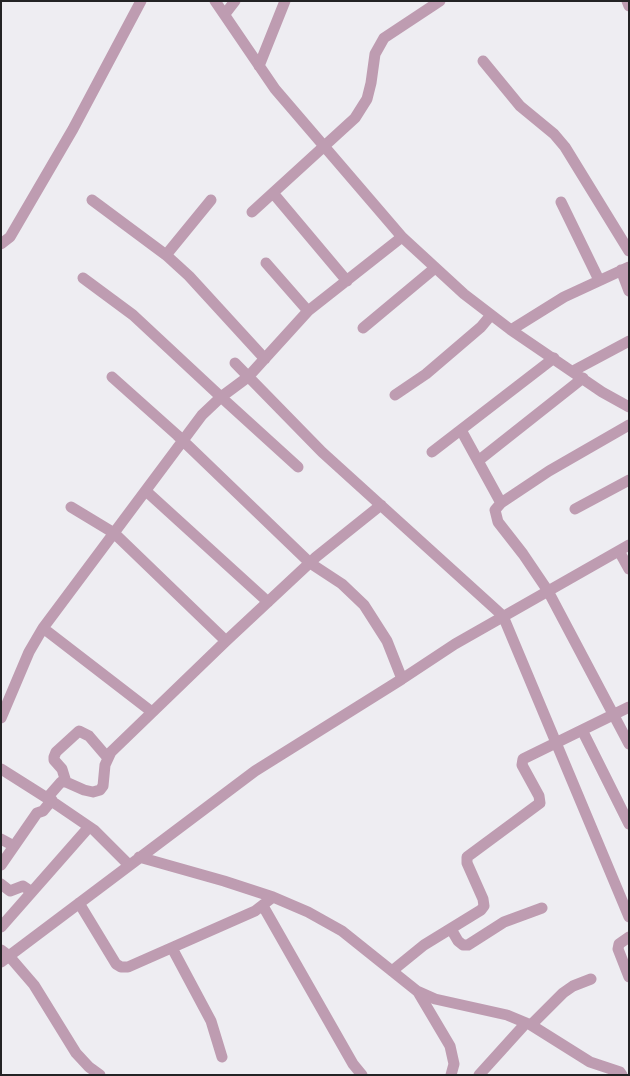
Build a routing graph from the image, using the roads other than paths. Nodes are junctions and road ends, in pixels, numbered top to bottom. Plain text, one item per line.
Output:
1 (141, 1) edge
2 (215, 1) edge
3 (235, 1) edge
4 (285, 1) edge
5 (440, 1) edge
6 (627, 1) edge
7 (629, 6) edge
8 (225, 14) junction
9 (483, 61) dead end
10 (259, 66) junction
11 (323, 146) junction
12 (273, 193) junction
13 (92, 200) dead end
14 (211, 200) dead end
15 (561, 202) dead end
16 (252, 212) dead end
17 (402, 237) junction
18 (1, 244) edge
19 (629, 251) edge
20 (166, 255) junction
21 (266, 263) dead end
22 (435, 268) junction
23 (625, 269) edge
24 (83, 278) dead end
25 (599, 280) junction
26 (347, 281) junction
27 (629, 291) edge
28 (308, 311) junction
29 (492, 314) junction
30 (363, 328) dead end
31 (511, 330) junction
32 (629, 341) edge
33 (554, 358) junction
34 (265, 359) junction
35 (235, 363) dead end
36 (573, 371) junction
37 (112, 377) dead end
38 (248, 377) junction
39 (583, 378) junction
40 (395, 395) dead end
41 (221, 397) junction
42 (629, 407) edge
43 (629, 425) edge
44 (461, 430) junction
45 (183, 441) junction
46 (432, 452) dead end
47 (478, 461) junction
48 (298, 467) dead end
49 (629, 480) edge
50 (146, 490) junction
51 (501, 503) junction
52 (381, 505) junction
53 (71, 507) dead end
54 (575, 509) dead end
55 (114, 533) junction
56 (624, 548) edge
57 (310, 563) junction
58 (629, 569) edge
59 (548, 591) junction
60 (268, 602) junction
61 (503, 616) junction
62 (43, 628) junction
63 (226, 641) junction
64 (402, 679) junction
65 (629, 707) edge
66 (152, 712) junction
67 (613, 715) junction
68 (1, 718) edge
69 (582, 730) junction
70 (556, 742) junction
71 (629, 744) edge
72 (107, 757) junction
73 (1, 769) edge
74 (66, 782) junction
75 (50, 799) junction
76 (629, 824) edge
77 (89, 826) junction
78 (1, 839) edge
79 (14, 846) junction
80 (139, 858) junction
81 (1, 865) edge
82 (129, 865) junction
83 (1, 884) edge
84 (32, 892) junction
85 (273, 897) junction
86 (79, 903) junction
87 (263, 906) junction
88 (542, 908) dead end
89 (629, 917) edge
90 (1, 927) edge
91 (452, 929) junction
92 (629, 937) edge
93 (172, 948) junction
94 (4, 956) edge
95 (392, 971) junction
96 (629, 977) edge
97 (591, 979) dead end
98 (418, 991) junction
99 (529, 1024) junction
100 (222, 1057) dead end
101 (624, 1072) edge
102 (100, 1075) edge
103 (362, 1075) edge
104 (450, 1075) edge
105 (479, 1075) edge

1 - 18 street
2 - 8 street
3 - 8 street
4 - 10 street
5 - 11 street
6 - 7 street
8 - 10 street
9 - 19 street
10 - 11 street
11 - 12 street
11 - 17 street
12 - 16 street
12 - 26 street
13 - 20 street
14 - 20 street
15 - 25 street
17 - 22 street
17 - 26 street
20 - 34 street
21 - 28 street
22 - 29 street
22 - 30 street
23 - 25 street
23 - 27 street
24 - 41 street
25 - 31 street
26 - 28 street
28 - 34 street
29 - 31 street
29 - 40 street
31 - 33 street
32 - 36 street
33 - 36 street
33 - 44 street
34 - 38 street
35 - 38 street
36 - 39 street
37 - 45 street
38 - 41 street
38 - 52 street
39 - 42 street
39 - 47 street
41 - 45 street
41 - 48 street
43 - 51 street
44 - 46 street
44 - 47 street
45 - 50 street
45 - 57 street
47 - 51 street
49 - 54 street
50 - 55 street
50 - 60 street
51 - 59 street
52 - 57 street
52 - 61 street
53 - 55 street
55 - 62 street
55 - 63 street
56 - 58 street
56 - 59 street
57 - 60 street
57 - 64 street
59 - 61 street
59 - 67 street
60 - 63 street
61 - 64 street
61 - 70 street
62 - 66 street
62 - 68 street
63 - 66 street
64 - 80 street
65 - 67 street
66 - 72 street
67 - 69 street
67 - 71 street
69 - 70 street
69 - 76 street
70 - 89 street
70 - 91 street
72 - 74 street
72 - 74 street
73 - 75 street
74 - 75 street
75 - 77 street
75 - 79 street
77 - 82 street
77 - 84 street
78 - 79 street
79 - 81 street
80 - 82 street
80 - 85 street
82 - 86 street
83 - 84 street
84 - 90 street
85 - 87 street
85 - 95 street
86 - 93 street
86 - 94 street
87 - 93 street
87 - 103 street
88 - 91 street
91 - 95 street
92 - 96 street
93 - 100 street
94 - 102 street
95 - 98 street
97 - 99 street
98 - 99 street
98 - 104 street
99 - 101 street
99 - 105 street

